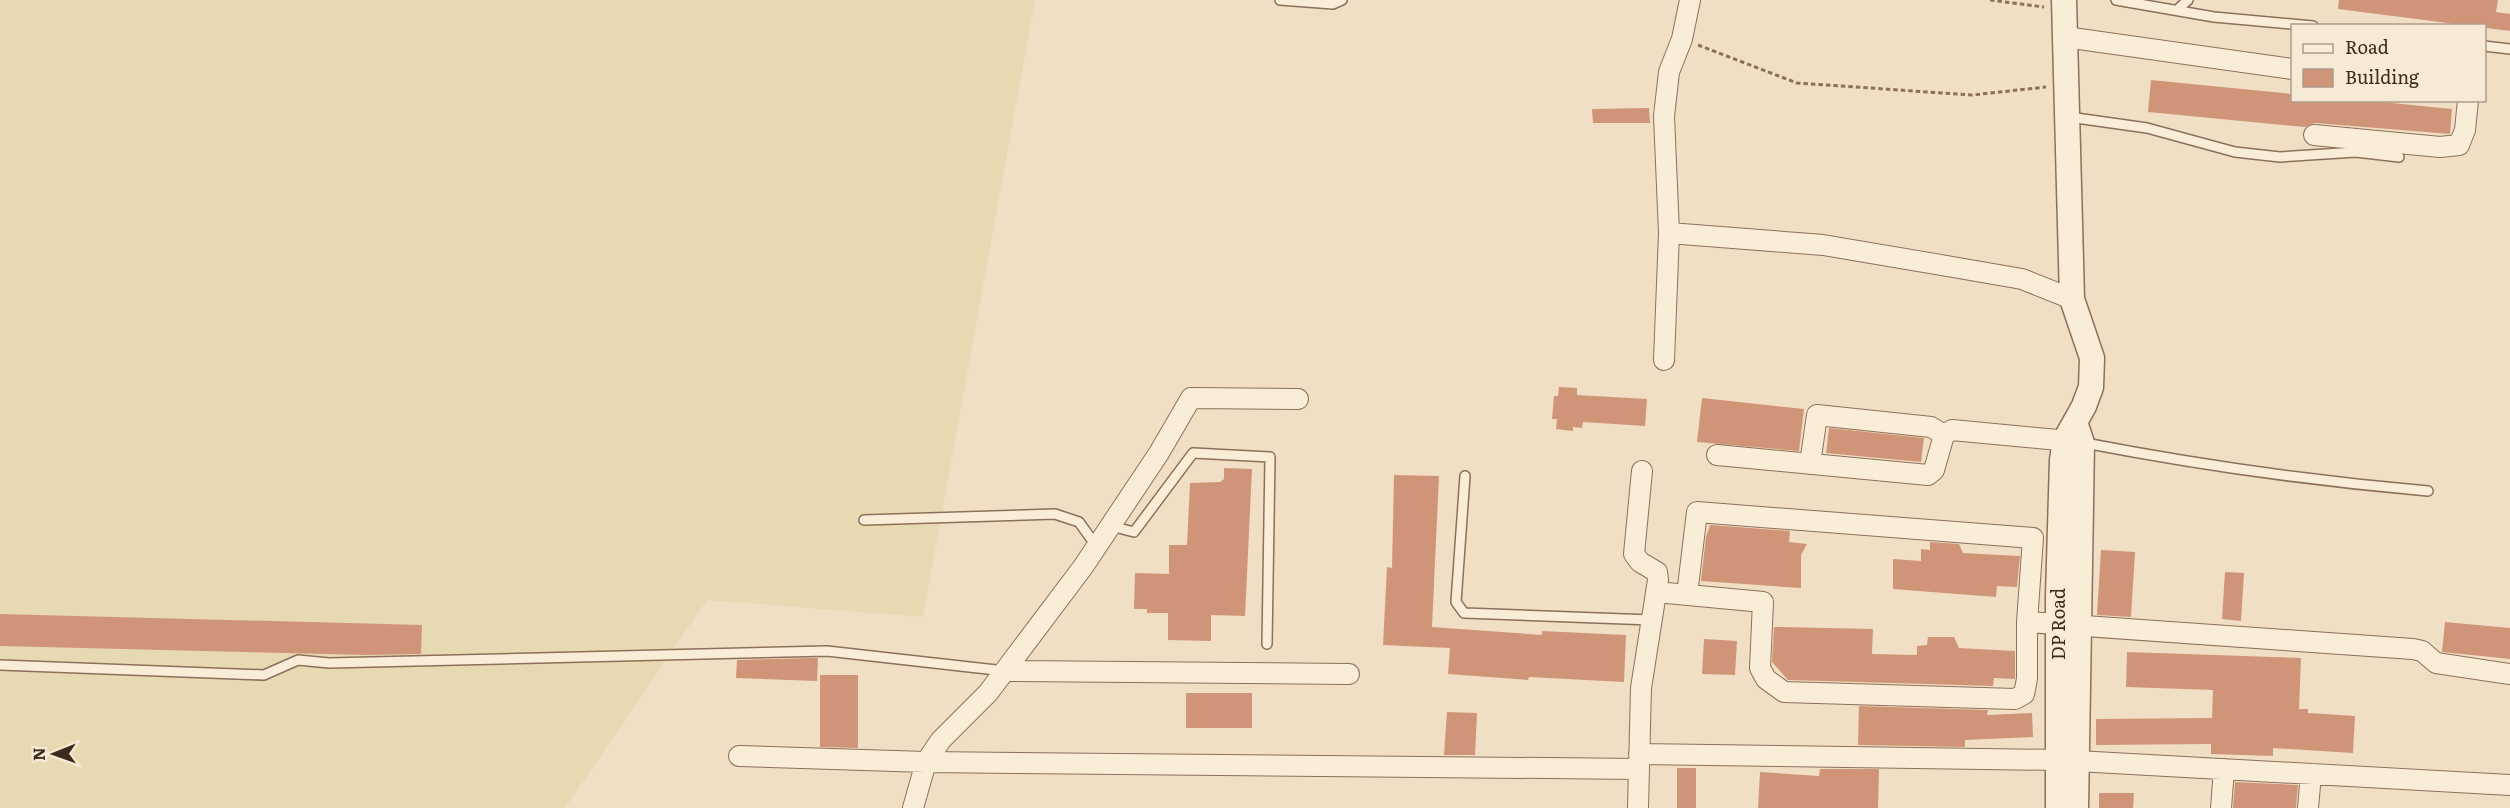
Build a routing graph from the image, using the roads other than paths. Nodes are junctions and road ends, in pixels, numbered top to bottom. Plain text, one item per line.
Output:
1 (1280, 0) edge
2 (1342, 0) edge
3 (1690, 0) edge
4 (2116, 0) edge
5 (2188, 0) edge
6 (2064, 5) edge
7 (2177, 10) junction
8 (2293, 24) edge
9 (2065, 37) junction
10 (2486, 46) edge
11 (2510, 49) edge
12 (2291, 69) edge
13 (2468, 102) edge
14 (2066, 117) junction
15 (2314, 135) dead end
16 (2398, 157) dead end
17 (1669, 233) junction
18 (2072, 299) junction
19 (1664, 360) dead end
20 (1298, 399) dead end
21 (1944, 435) junction
22 (2074, 435) junction
23 (1718, 455) dead end
24 (1810, 464) junction
25 (1642, 471) dead end
26 (1465, 476) dead end
27 (2428, 491) dead end
28 (864, 520) dead end
29 (1111, 526) junction
30 (1096, 547) junction
31 (1656, 592) junction
32 (2028, 594) junction
33 (1687, 595) junction
34 (2068, 596) junction
35 (1652, 620) junction
36 (2027, 622) junction
37 (2068, 625) junction
38 (1266, 644) dead end
39 (0, 665) edge
40 (1005, 670) junction
41 (1349, 674) dead end
42 (2510, 674) edge
43 (739, 756) dead end
44 (2067, 761) junction
45 (926, 762) junction
46 (1639, 762) junction
47 (2223, 774) junction
48 (2311, 778) junction
49 (2510, 785) edge
50 (913, 808) edge
51 (1638, 808) edge
52 (2058, 808) edge
53 (2076, 808) edge
54 (2221, 808) edge
55 (2308, 808) edge

1 - 2 lane
3 - 17 street
4 - 7 lane
5 - 7 lane
6 - 9 street
7 - 8 lane
9 - 12 street
9 - 14 street
10 - 11 lane
13 - 15 street
14 - 16 lane
14 - 18 street
17 - 18 street
17 - 19 street
18 - 22 street
20 - 29 street
21 - 22 street
21 - 24 street
21 - 24 street
22 - 27 lane
22 - 34 street, DP Road
23 - 24 street
25 - 31 street
26 - 35 lane
28 - 30 lane
29 - 30 street
29 - 38 lane
30 - 40 street
31 - 33 street
31 - 35 street
32 - 33 street
32 - 34 street
32 - 36 street
33 - 36 street
34 - 37 street, DP Road
35 - 46 street
36 - 37 street
37 - 42 street
37 - 44 street, DP Road
39 - 40 lane
40 - 41 street
40 - 45 street
43 - 45 street
44 - 46 street
44 - 47 street
44 - 52 street, DP Road
44 - 53 street, DP Road
45 - 46 street
45 - 50 street
46 - 51 street
47 - 48 street
47 - 48 street
47 - 54 street
48 - 49 street
48 - 55 street

